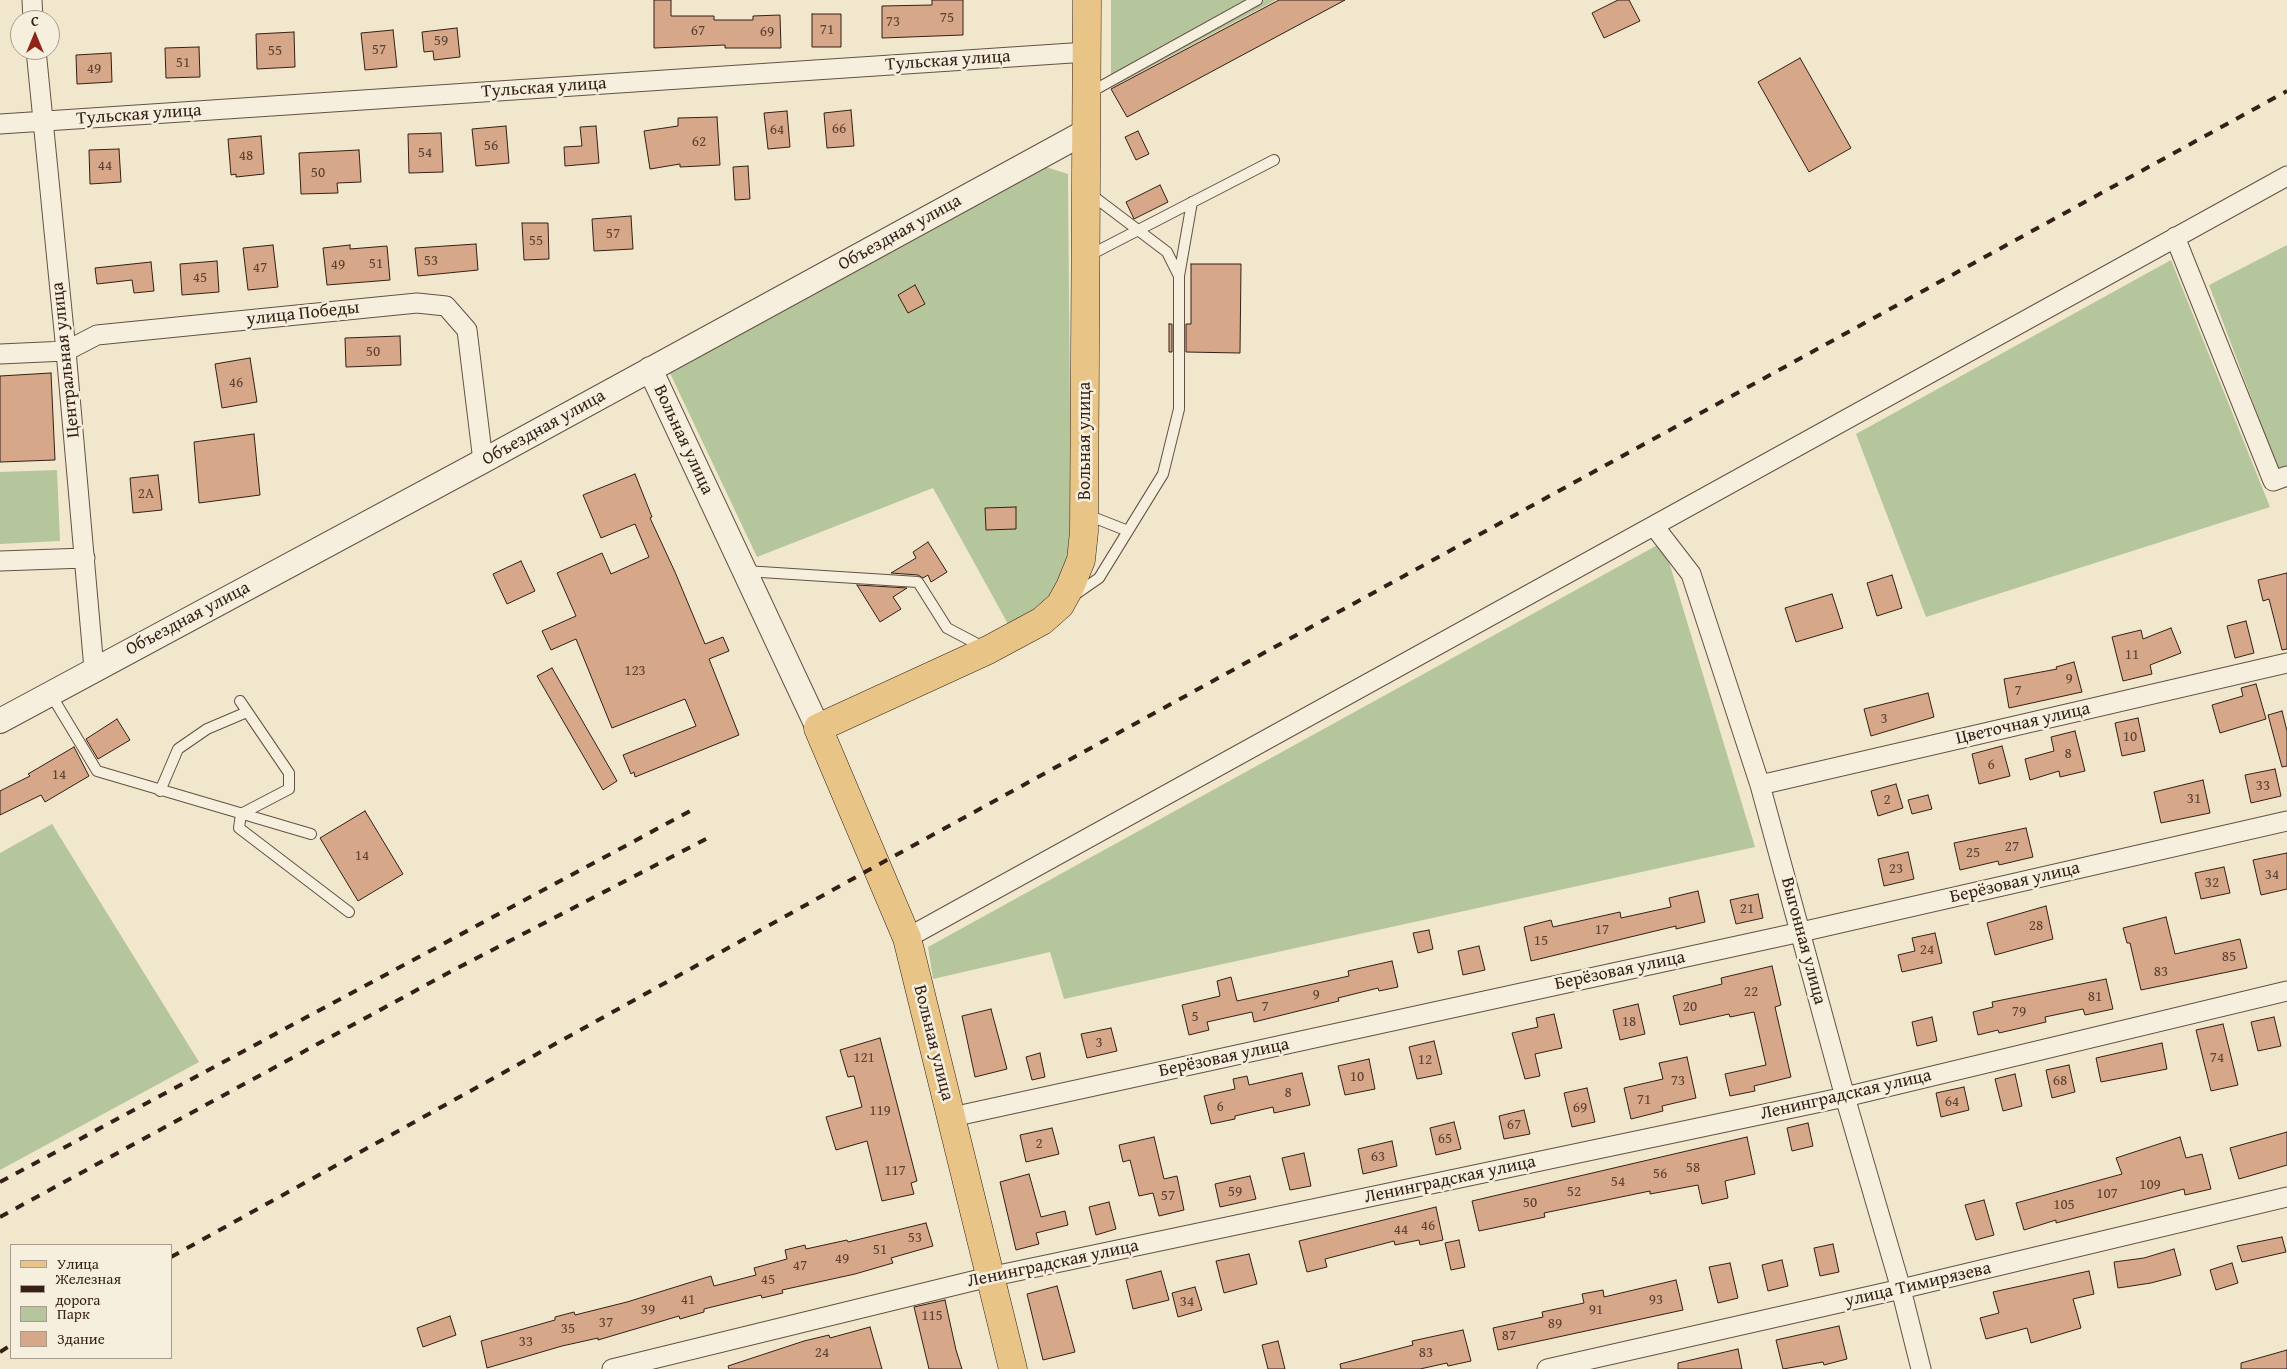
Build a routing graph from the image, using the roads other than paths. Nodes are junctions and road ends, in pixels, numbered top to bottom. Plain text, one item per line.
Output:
1 (1087, 0) edge
2 (1257, 0) edge
3 (1087, 52) junction
4 (37, 60) edge
5 (1088, 93) junction
6 (42, 122) junction
7 (0, 124) edge
8 (1087, 131) junction
9 (1274, 160) dead end
10 (2287, 176) edge
11 (1086, 191) junction
12 (1192, 202) junction
13 (1136, 231) junction
14 (2175, 236) junction
15 (1085, 258) junction
16 (1179, 276) junction
17 (66, 351) junction
18 (0, 354) edge
19 (650, 369) junction
20 (483, 461) junction
21 (2280, 478) edge
22 (1084, 513) junction
23 (1654, 526) junction
24 (1128, 531) junction
25 (85, 558) junction
26 (0, 562) edge
27 (744, 571) junction
28 (1060, 605) junction
29 (988, 650) junction
30 (2287, 662) edge
31 (94, 669) junction
32 (50, 694) junction
33 (240, 701) dead end
34 (247, 712) junction
35 (0, 721) edge
36 (818, 728) junction
37 (1760, 785) junction
38 (160, 791) junction
39 (241, 814) junction
40 (2287, 820) edge
41 (310, 834) dead end
42 (349, 912) dead end
43 (1801, 932) junction
44 (907, 938) junction
45 (2287, 991) edge
46 (1844, 1097) junction
47 (952, 1117) junction
48 (2287, 1198) edge
49 (989, 1277) junction
50 (1901, 1289) junction
51 (612, 1369) edge
52 (1013, 1369) edge
53 (1547, 1369) edge
54 (1921, 1369) edge

1 - 3 main road, Вольная улица
2 - 5 lane
3 - 5 main road, Вольная улица
3 - 6 street, Тульская улица
4 - 6 street, Центральная улица
5 - 8 main road, Вольная улица
6 - 7 street, Тульская улица
6 - 17 street, Центральная улица
8 - 11 main road, Вольная улица
8 - 19 street, Объездная улица
9 - 12 lane
10 - 14 street
11 - 13 lane
11 - 15 main road, Вольная улица
12 - 13 lane
12 - 16 lane
13 - 15 lane
13 - 16 lane
14 - 21 street
14 - 23 street
15 - 22 main road, Вольная улица
16 - 24 lane
17 - 18 street, улица Победы
17 - 20 street, улица Победы
17 - 25 street, Центральная улица
19 - 20 street, Объездная улица
19 - 27 street, Вольная улица
20 - 31 street, Объездная улица
22 - 24 lane
22 - 28 main road, Вольная улица
23 - 37 street, Выгонная улица
23 - 44 street
24 - 28 lane
25 - 26 street
25 - 31 street, Центральная улица
27 - 29 lane
27 - 36 street, Вольная улица
28 - 29 main road, Вольная улица
29 - 36 main road, Вольная улица
30 - 37 street, Цветочная улица
31 - 32 street, Объездная улица
32 - 35 street, Объездная улица
32 - 38 lane
33 - 34 lane
34 - 38 lane
34 - 39 lane
36 - 44 main road, Вольная улица
37 - 43 street, Выгонная улица
38 - 39 lane
39 - 41 lane
39 - 42 lane
40 - 43 street, Берёзовая улица
43 - 46 street, Выгонная улица
43 - 47 street, Берёзовая улица
44 - 47 main road, Вольная улица
45 - 46 street, Ленинградская улица
46 - 49 street, Ленинградская улица
46 - 50 street, Выгонная улица
47 - 49 main road, Вольная улица
48 - 50 street, улица Тимирязева
49 - 51 street, Ленинградская улица
49 - 52 main road, Вольная улица
50 - 53 street, улица Тимирязева
50 - 54 street, Выгонная улица

